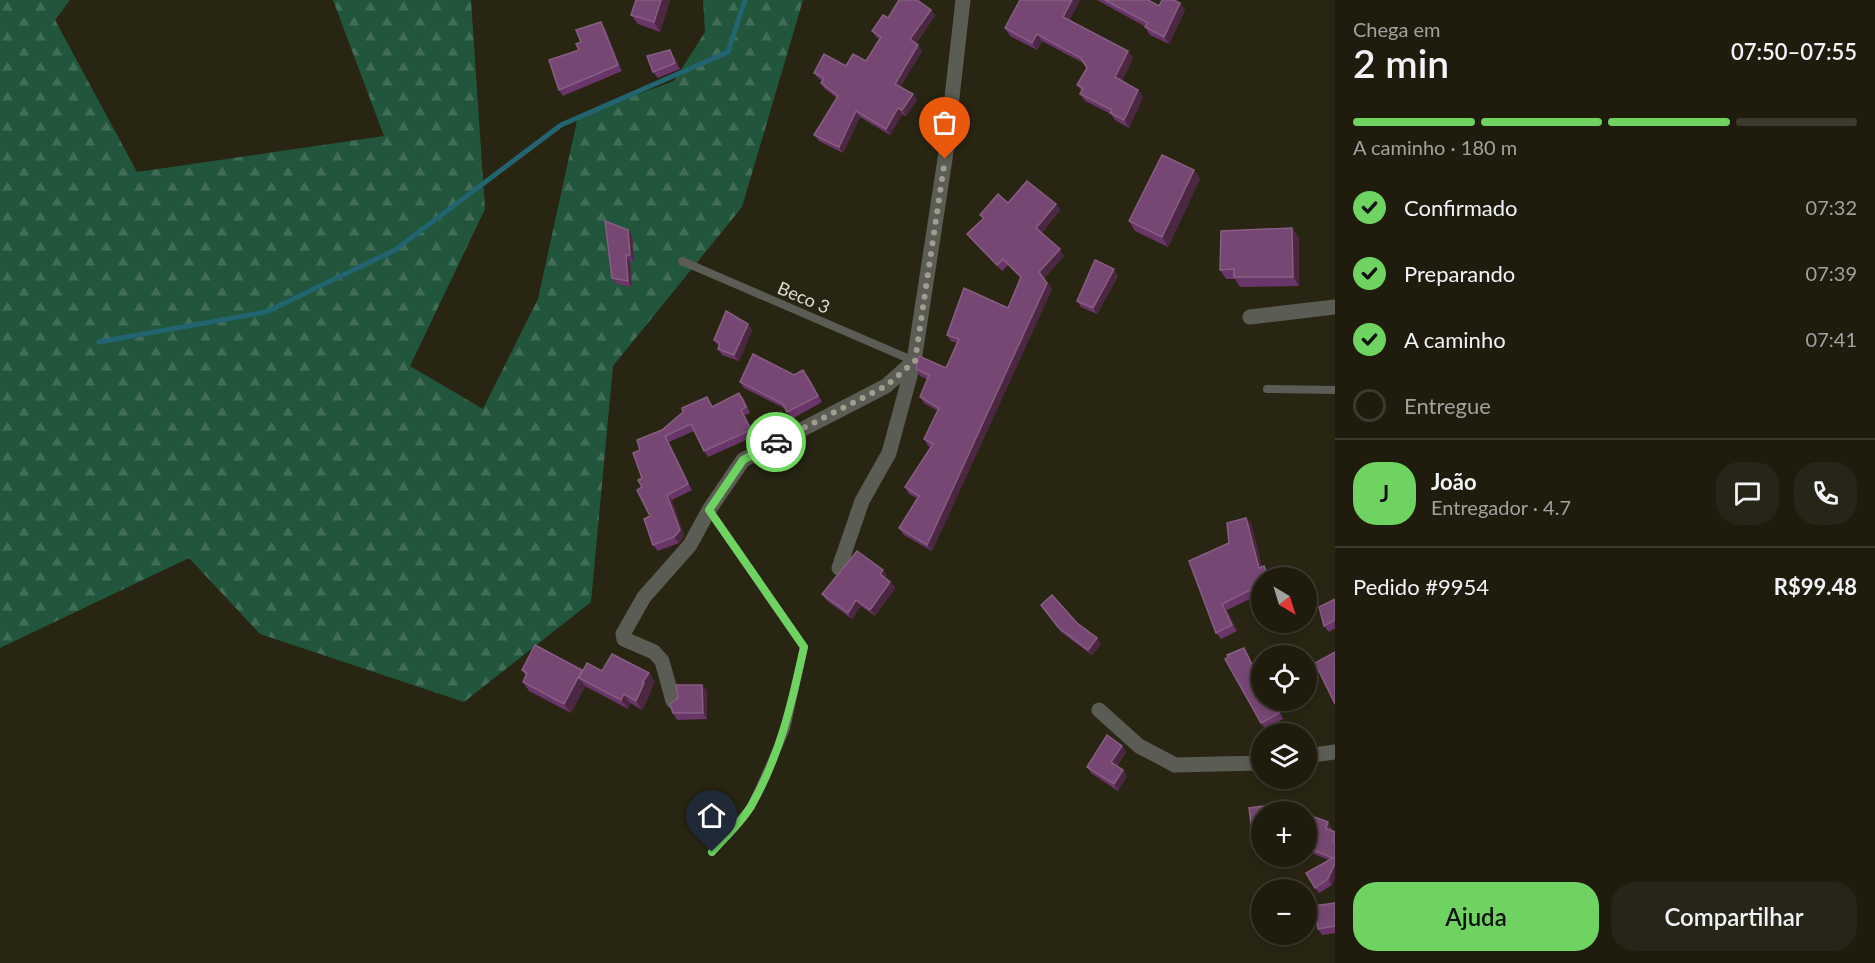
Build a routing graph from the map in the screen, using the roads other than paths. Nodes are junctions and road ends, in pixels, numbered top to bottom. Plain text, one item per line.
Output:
1 (963, 0) edge
2 (682, 261) dead end
3 (1335, 308) edge
4 (1250, 317) dead end
5 (915, 361) junction
6 (1267, 389) dead end
7 (1335, 390) edge
8 (709, 510) junction
9 (838, 568) dead end
10 (673, 701) edge
11 (1099, 710) dead end
12 (1335, 752) edge
13 (1317, 754) edge
14 (1251, 763) edge
15 (712, 852) dead end

1 - 5 street
2 - 5 lane, Beco 3
3 - 4 street
5 - 8 street
5 - 9 street
6 - 7 lane
8 - 10 street
8 - 15 lane
11 - 14 street
12 - 13 street

